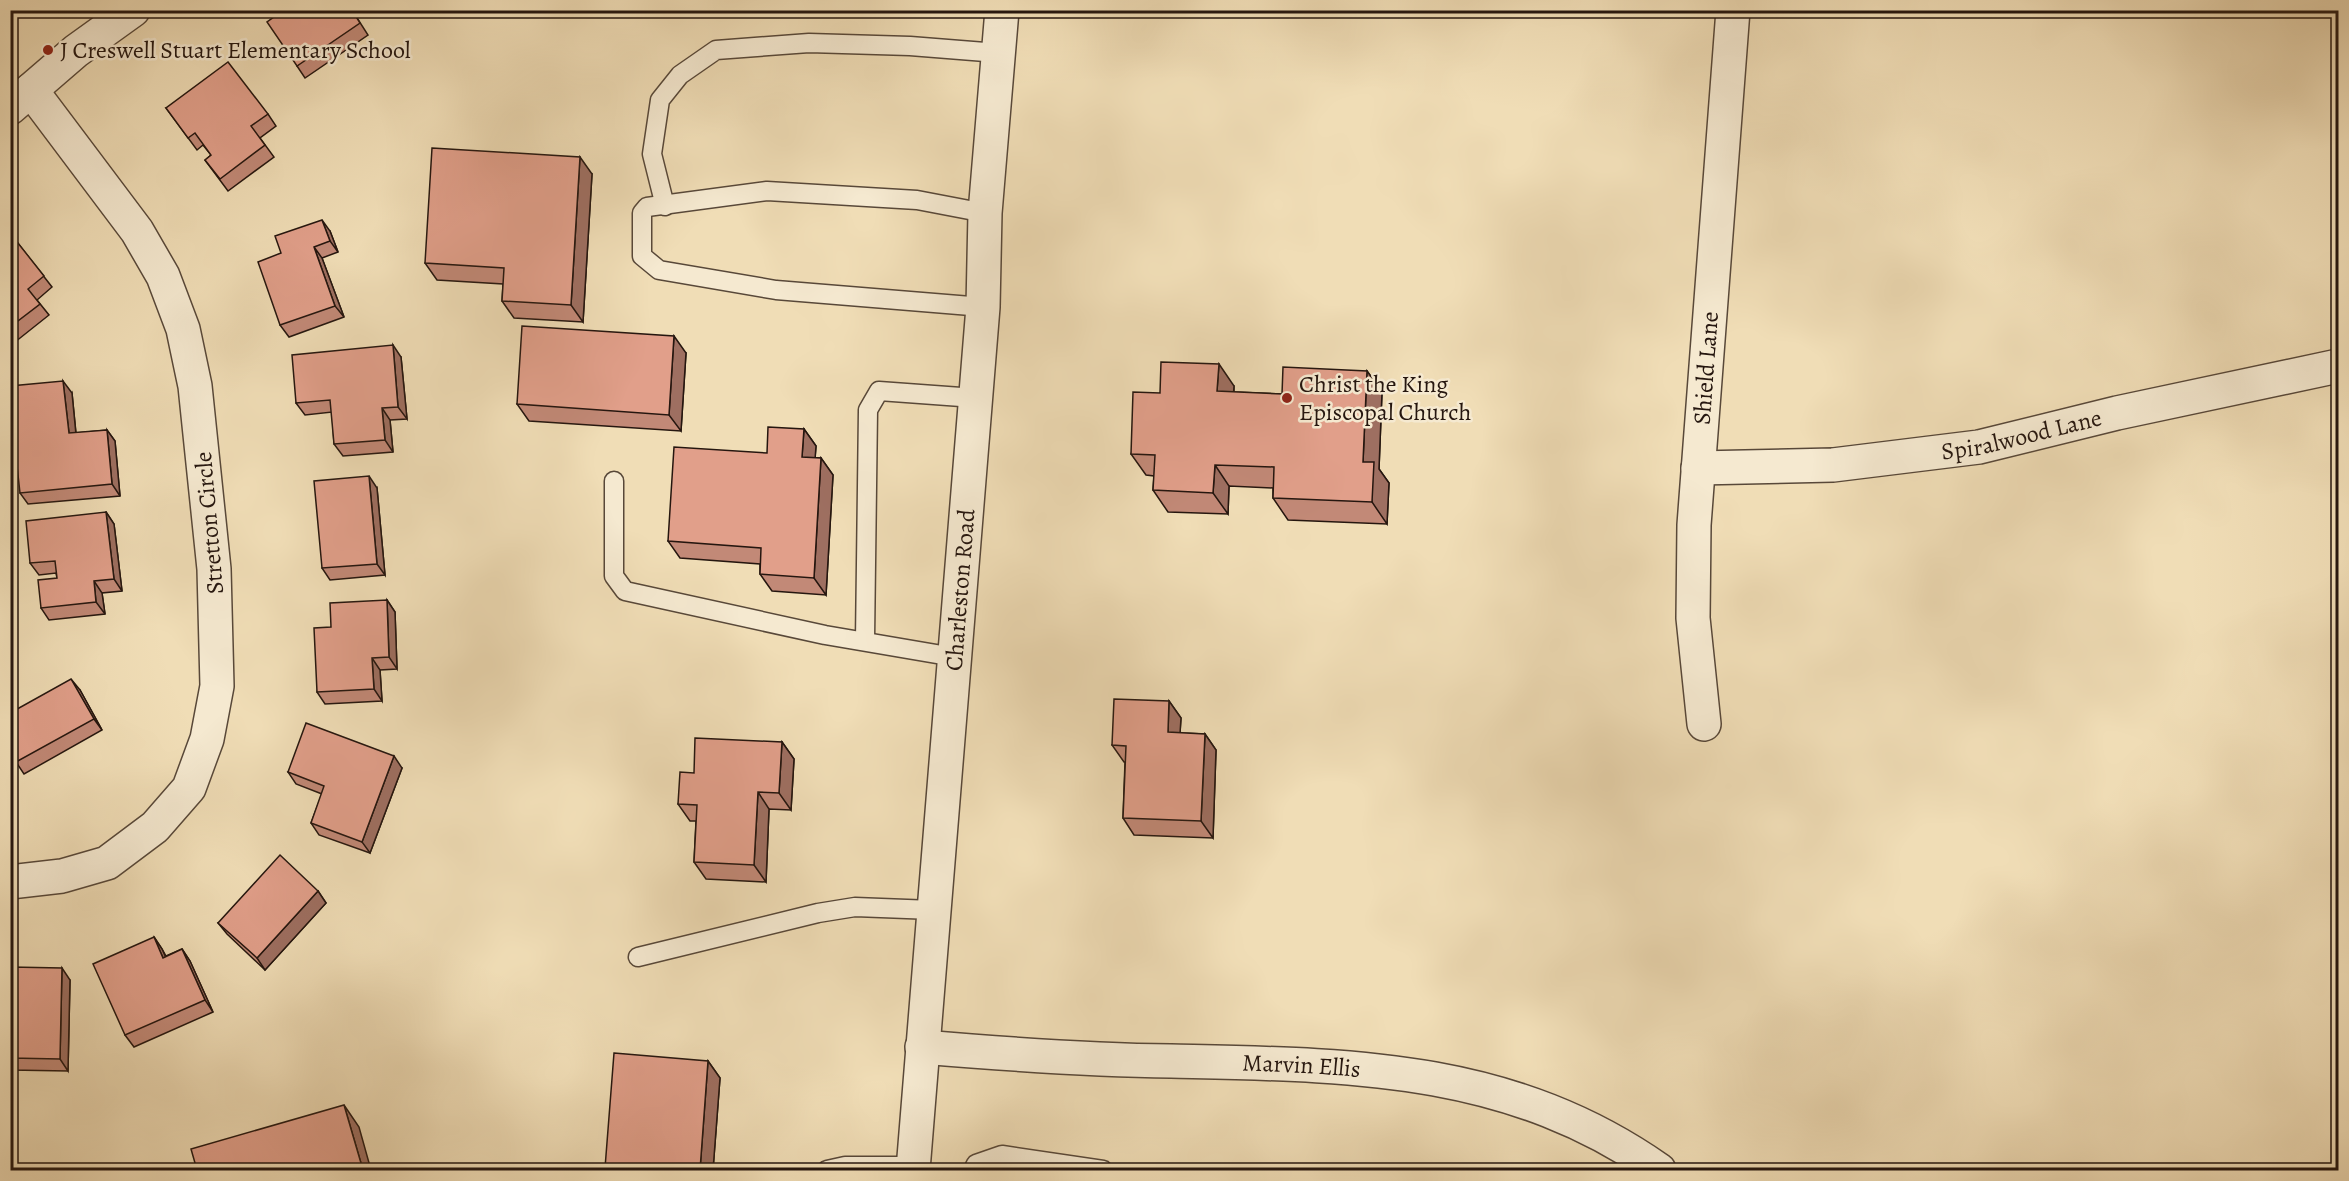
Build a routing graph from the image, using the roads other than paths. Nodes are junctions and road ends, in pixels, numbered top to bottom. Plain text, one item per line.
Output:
1 (133, 10) edge
2 (1002, 10) edge
3 (1733, 10) edge
4 (999, 53) junction
5 (20, 99) edge
6 (665, 206) junction
7 (985, 213) junction
8 (983, 307) junction
9 (2338, 366) edge
10 (975, 398) junction
11 (1698, 468) junction
12 (614, 481) dead end
13 (865, 640) junction
14 (954, 657) junction
15 (1704, 724) dead end
16 (10, 882) edge
17 (933, 910) junction
18 (638, 957) dead end
19 (922, 1047) junction
20 (914, 1168) edge
21 (827, 1170) edge
22 (973, 1170) edge
23 (1103, 1170) edge
24 (1659, 1170) edge

1 - 5 street
2 - 4 street, Charleston Road
3 - 11 street, Shield Lane
4 - 6 lane
4 - 7 street, Charleston Road
5 - 16 street, Stretton Circle
6 - 7 lane
6 - 8 lane
7 - 8 street, Charleston Road
8 - 10 street, Charleston Road
9 - 11 street, Spiralwood Lane
10 - 13 lane
10 - 14 street, Charleston Road
11 - 15 street, Shield Lane
12 - 13 lane
13 - 14 lane
14 - 17 street, Charleston Road
17 - 18 lane
17 - 19 street, Charleston Road
19 - 20 street, Charleston Road
19 - 24 street, Marvin Ellis
20 - 21 lane
22 - 23 lane

